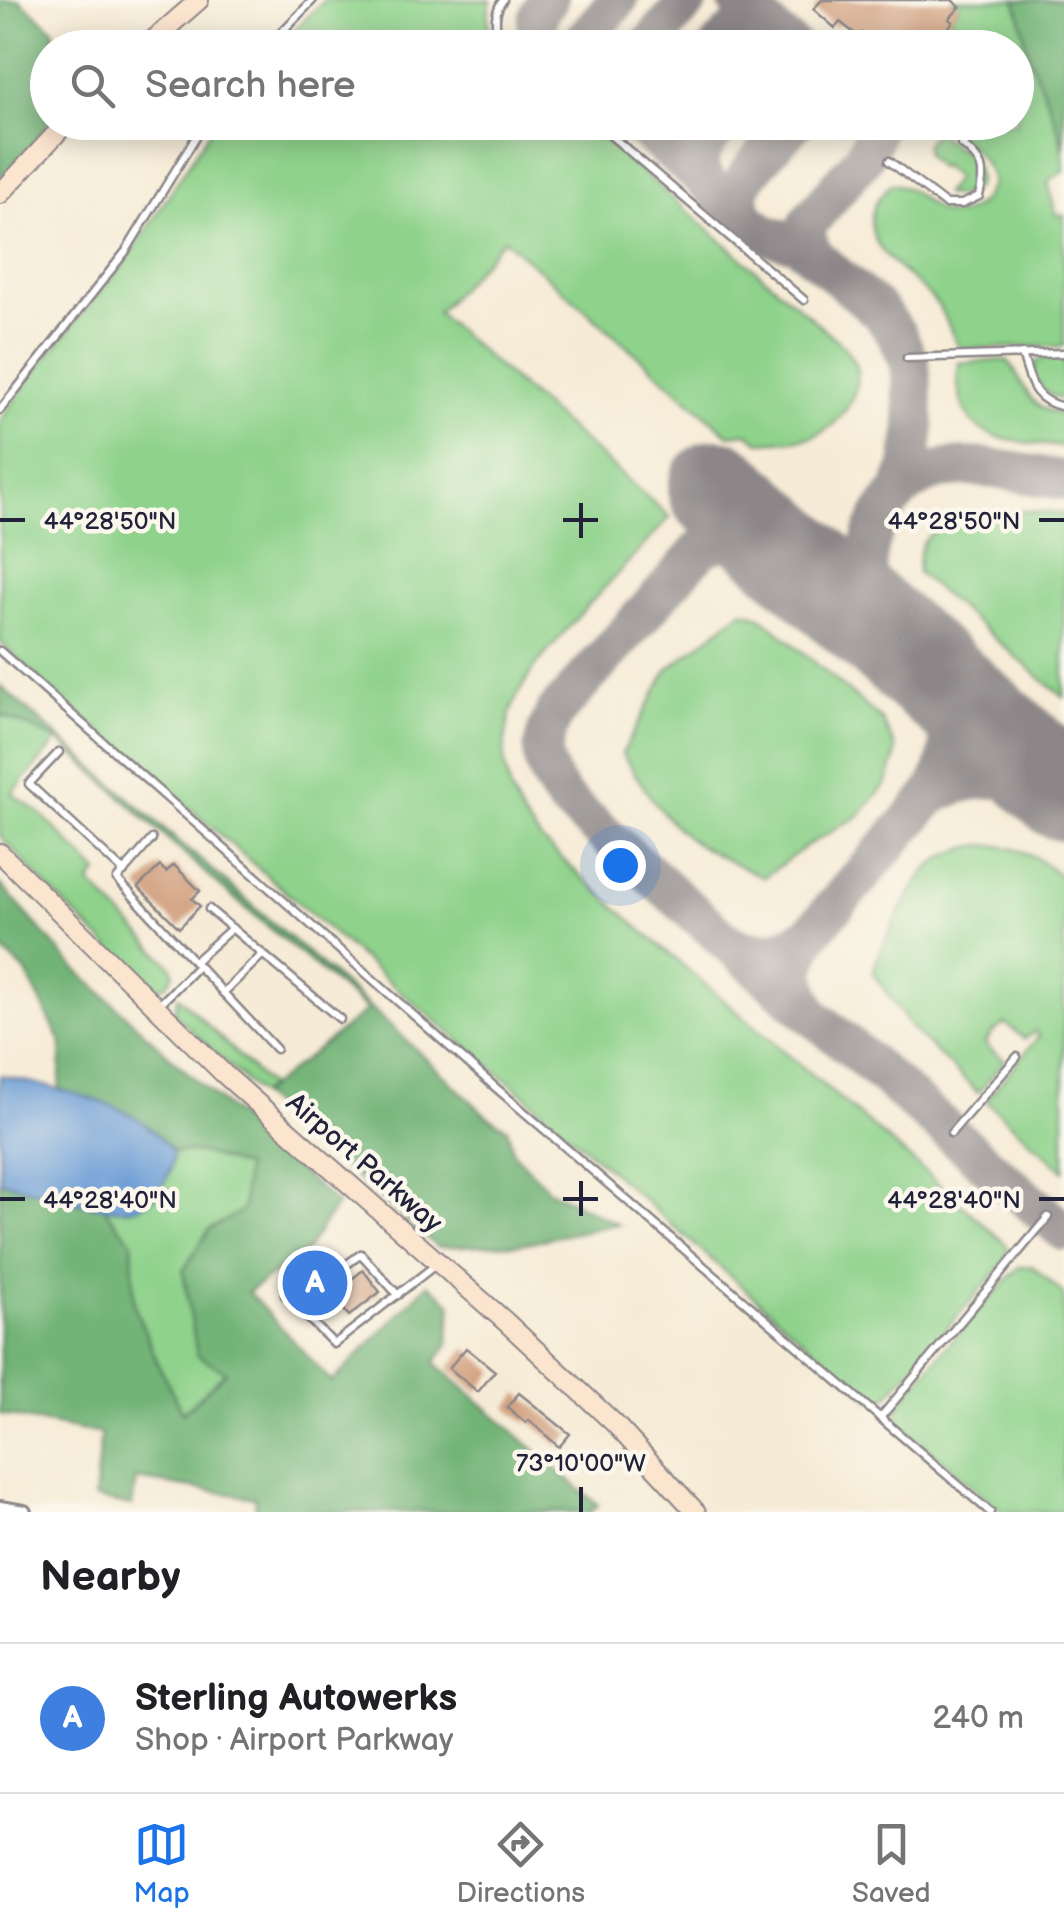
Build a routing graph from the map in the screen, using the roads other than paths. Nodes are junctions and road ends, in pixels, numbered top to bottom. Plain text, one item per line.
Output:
1 (200, 0) edge
2 (313, 0) edge
3 (503, 0) edge
4 (165, 30) edge
5 (284, 30) edge
6 (497, 30) edge
7 (50, 140) edge
8 (194, 140) edge
9 (616, 140) edge
10 (962, 144) dead end
11 (889, 161) dead end
12 (0, 194) edge
13 (804, 300) dead end
14 (1064, 353) edge
15 (1022, 354) junction
16 (907, 358) dead end
17 (1064, 407) edge
18 (0, 410) edge
19 (0, 651) edge
20 (58, 752) dead end
21 (152, 839) dead end
22 (0, 852) edge
23 (124, 872) junction
24 (210, 910) dead end
25 (232, 928) junction
26 (263, 954) junction
27 (196, 964) junction
28 (224, 993) junction
29 (156, 1008) junction
30 (340, 1019) dead end
31 (276, 1049) dead end
32 (1017, 1058) dead end
33 (951, 1133) dead end
34 (1048, 1217) dead end
35 (439, 1262) junction
36 (339, 1270) dead end
37 (398, 1295) junction
38 (284, 1296) dead end
39 (880, 1418) junction
40 (0, 1508) edge
41 (24, 1512) edge
42 (696, 1512) edge
43 (990, 1512) edge

1 - 4 main road
2 - 5 lane
3 - 6 lane
7 - 12 main road
8 - 18 lane
9 - 13 lane
10 - 11 lane
14 - 15 lane
15 - 16 lane
15 - 17 lane
19 - 39 lane
20 - 23 lane
21 - 23 lane
22 - 29 main road, Airport Parkway
23 - 27 lane
24 - 25 lane
25 - 26 lane
25 - 27 lane
26 - 28 lane
26 - 30 lane
27 - 28 lane
27 - 29 lane
28 - 31 lane
29 - 35 main road, Airport Parkway
32 - 33 lane
34 - 39 lane
35 - 37 lane
35 - 42 main road, Airport Parkway
36 - 37 lane
37 - 38 lane
39 - 43 lane
40 - 41 street

